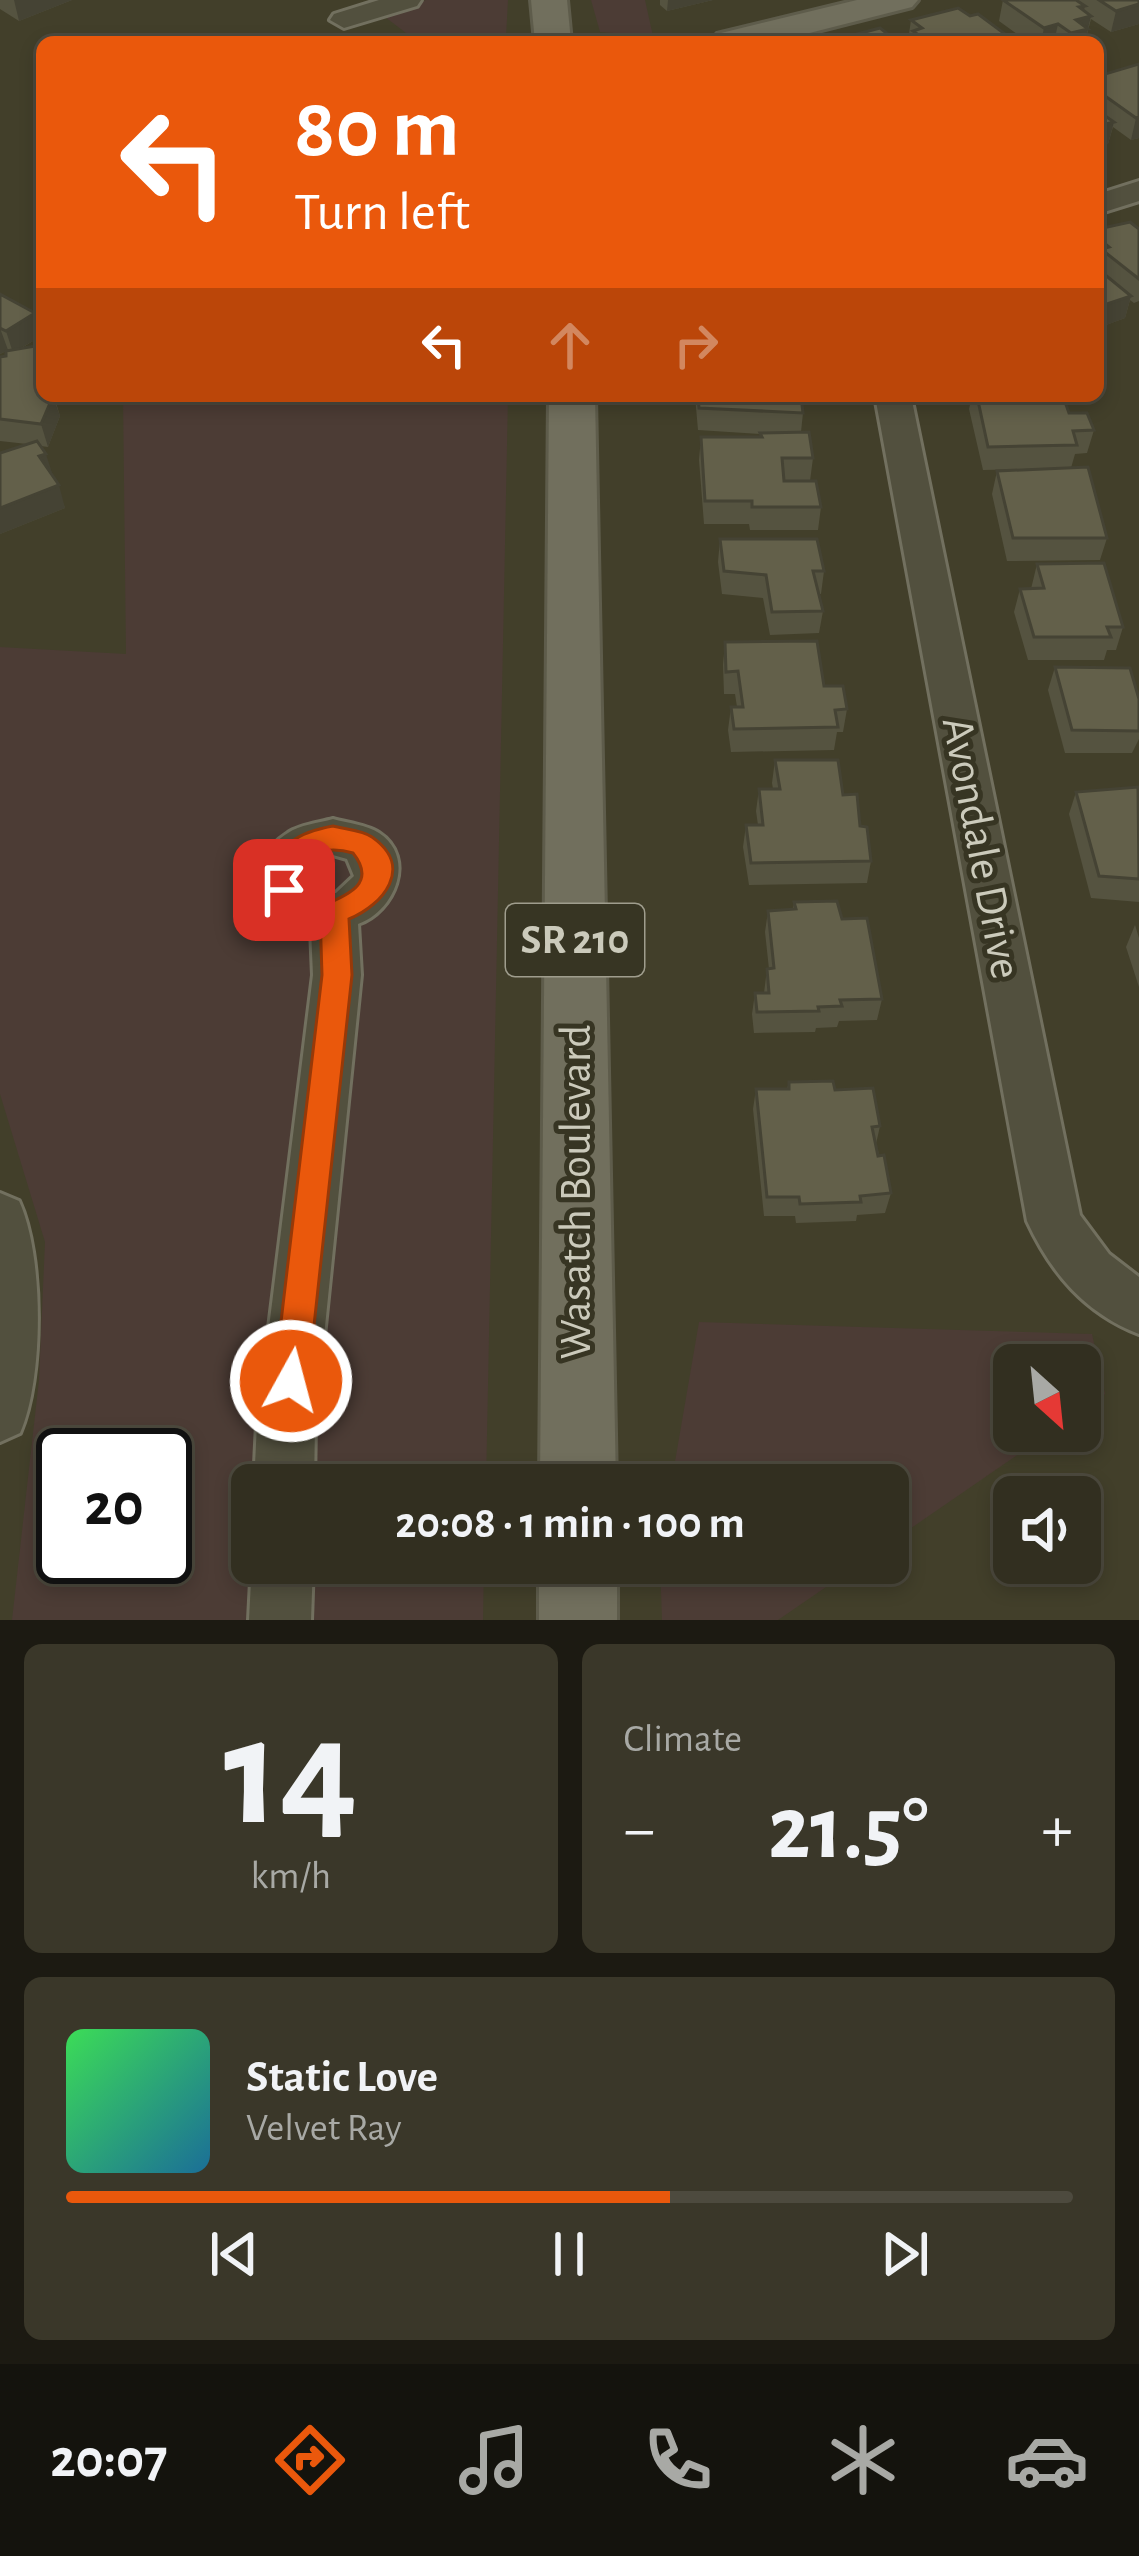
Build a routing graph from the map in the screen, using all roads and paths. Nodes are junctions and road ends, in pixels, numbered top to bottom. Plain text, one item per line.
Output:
1 (407, 0) edge
2 (549, 0) edge
3 (901, 0) edge
4 (851, 6) edge
5 (337, 10) edge
6 (367, 36) edge
7 (552, 36) edge
8 (750, 36) edge
9 (1139, 191) edge
10 (1104, 202) edge
11 (572, 402) edge
12 (894, 402) edge
13 (334, 913) dead end
14 (0, 1218) edge
15 (1120, 1297) edge
16 (0, 1413) edge
17 (285, 1464) edge
18 (578, 1464) edge
19 (281, 1584) edge
20 (578, 1584) edge
21 (280, 1620) edge
22 (578, 1620) edge

1 - 5 street
2 - 7 main road
3 - 4 main road
4 - 8 main road
5 - 6 street
9 - 10 street
11 - 18 main road, Wasatch Boulevard / SR 210
12 - 15 street, Avondale Drive
13 - 17 street
14 - 16 street
19 - 21 street
20 - 22 main road

